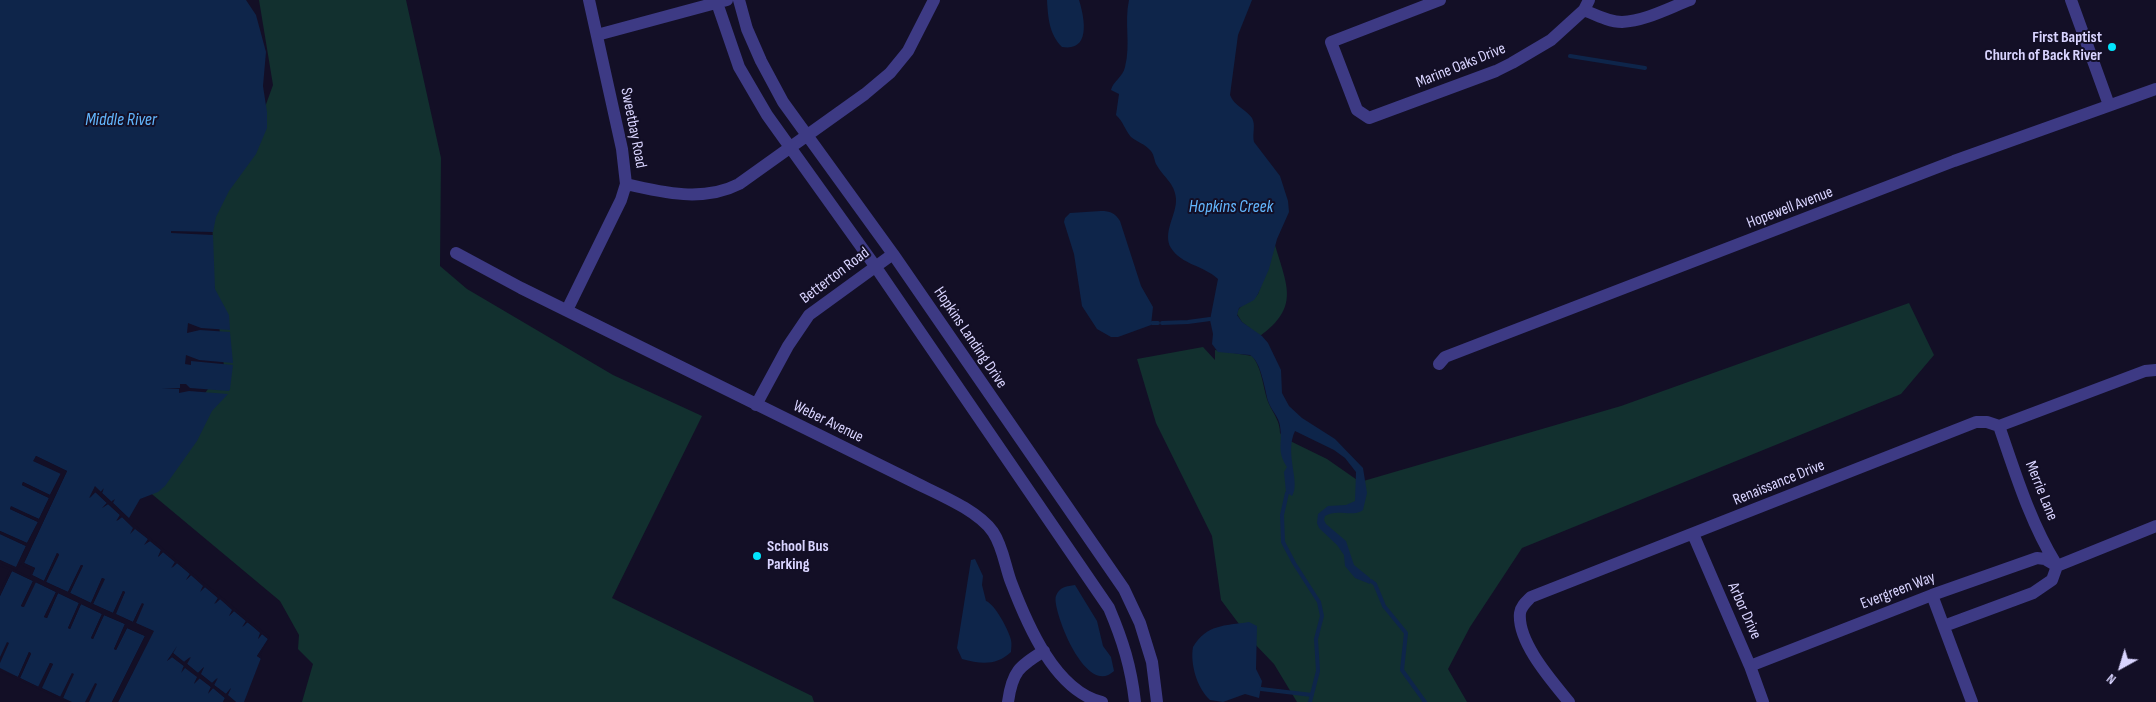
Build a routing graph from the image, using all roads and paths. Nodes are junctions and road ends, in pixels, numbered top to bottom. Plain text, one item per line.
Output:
1 (589, 0) edge
2 (739, 0) edge
3 (934, 0) edge
4 (1440, 0) edge
5 (1690, 0) edge
6 (2071, 0) edge
7 (720, 1) edge
8 (1587, 5) edge
9 (598, 35) junction
10 (2156, 89) edge
11 (2109, 105) junction
12 (807, 134) junction
13 (791, 147) junction
14 (626, 184) junction
15 (456, 253) dead end
16 (893, 254) junction
17 (875, 266) junction
18 (567, 310) junction
19 (1440, 364) dead end
20 (2156, 370) edge
21 (756, 405) junction
22 (1999, 426) junction
23 (2156, 526) edge
24 (1693, 534) junction
25 (2057, 566) junction
26 (1932, 595) junction
27 (1944, 626) junction
28 (1044, 651) junction
29 (1750, 666) junction
30 (1008, 702) edge
31 (1098, 702) edge
32 (1135, 702) edge
33 (1157, 702) edge
34 (1569, 702) edge
35 (1763, 702) edge
36 (1972, 702) edge

1 - 9 street, Sweetbay Road
2 - 12 street, Hopkins Landing Drive
3 - 12 street
4 - 8 street, Marine Oaks Drive
5 - 8 street
6 - 11 street
7 - 9 street
7 - 13 street
9 - 14 street, Sweetbay Road
10 - 11 street, Hopewell Avenue
11 - 19 street, Hopewell Avenue
12 - 13 street
12 - 16 street, Hopkins Landing Drive
13 - 14 street
13 - 17 street
14 - 18 street, Sweetbay Road
15 - 18 street, Weber Avenue
16 - 17 street, Betterton Road
16 - 33 street, Hopkins Landing Drive
17 - 21 street, Betterton Road
17 - 32 street
18 - 21 street, Weber Avenue
20 - 22 street, Renaissance Drive
21 - 28 street, Weber Avenue
22 - 24 street, Renaissance Drive
22 - 25 street, Merrie Lane
23 - 25 street
24 - 29 street, Arbor Drive
24 - 34 street, Renaissance Drive
25 - 26 street, Evergreen Way
25 - 27 street
26 - 27 street
26 - 29 street, Evergreen Way
27 - 36 street
28 - 30 street
28 - 31 street, Weber Avenue
29 - 35 street, Arbor Drive

